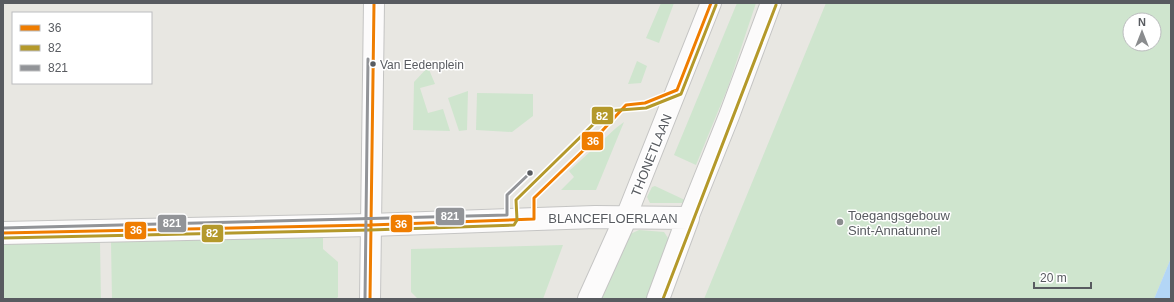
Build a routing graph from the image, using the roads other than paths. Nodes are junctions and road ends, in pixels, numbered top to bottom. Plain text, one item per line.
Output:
1 (374, 3) edge
2 (711, 3) edge
3 (771, 3) edge
4 (626, 217) junction
5 (688, 218) junction
6 (370, 225) junction
7 (3, 233) edge
8 (370, 299) edge
9 (589, 299) edge
10 (658, 299) edge

1 - 6 street
2 - 4 street, THONETLAAN
3 - 5 street
4 - 5 street, BLANCEFLOERLAAN
4 - 6 street, BLANCEFLOERLAAN
4 - 9 street
5 - 10 street
6 - 7 street, BLANCEFLOERLAAN
6 - 8 street

